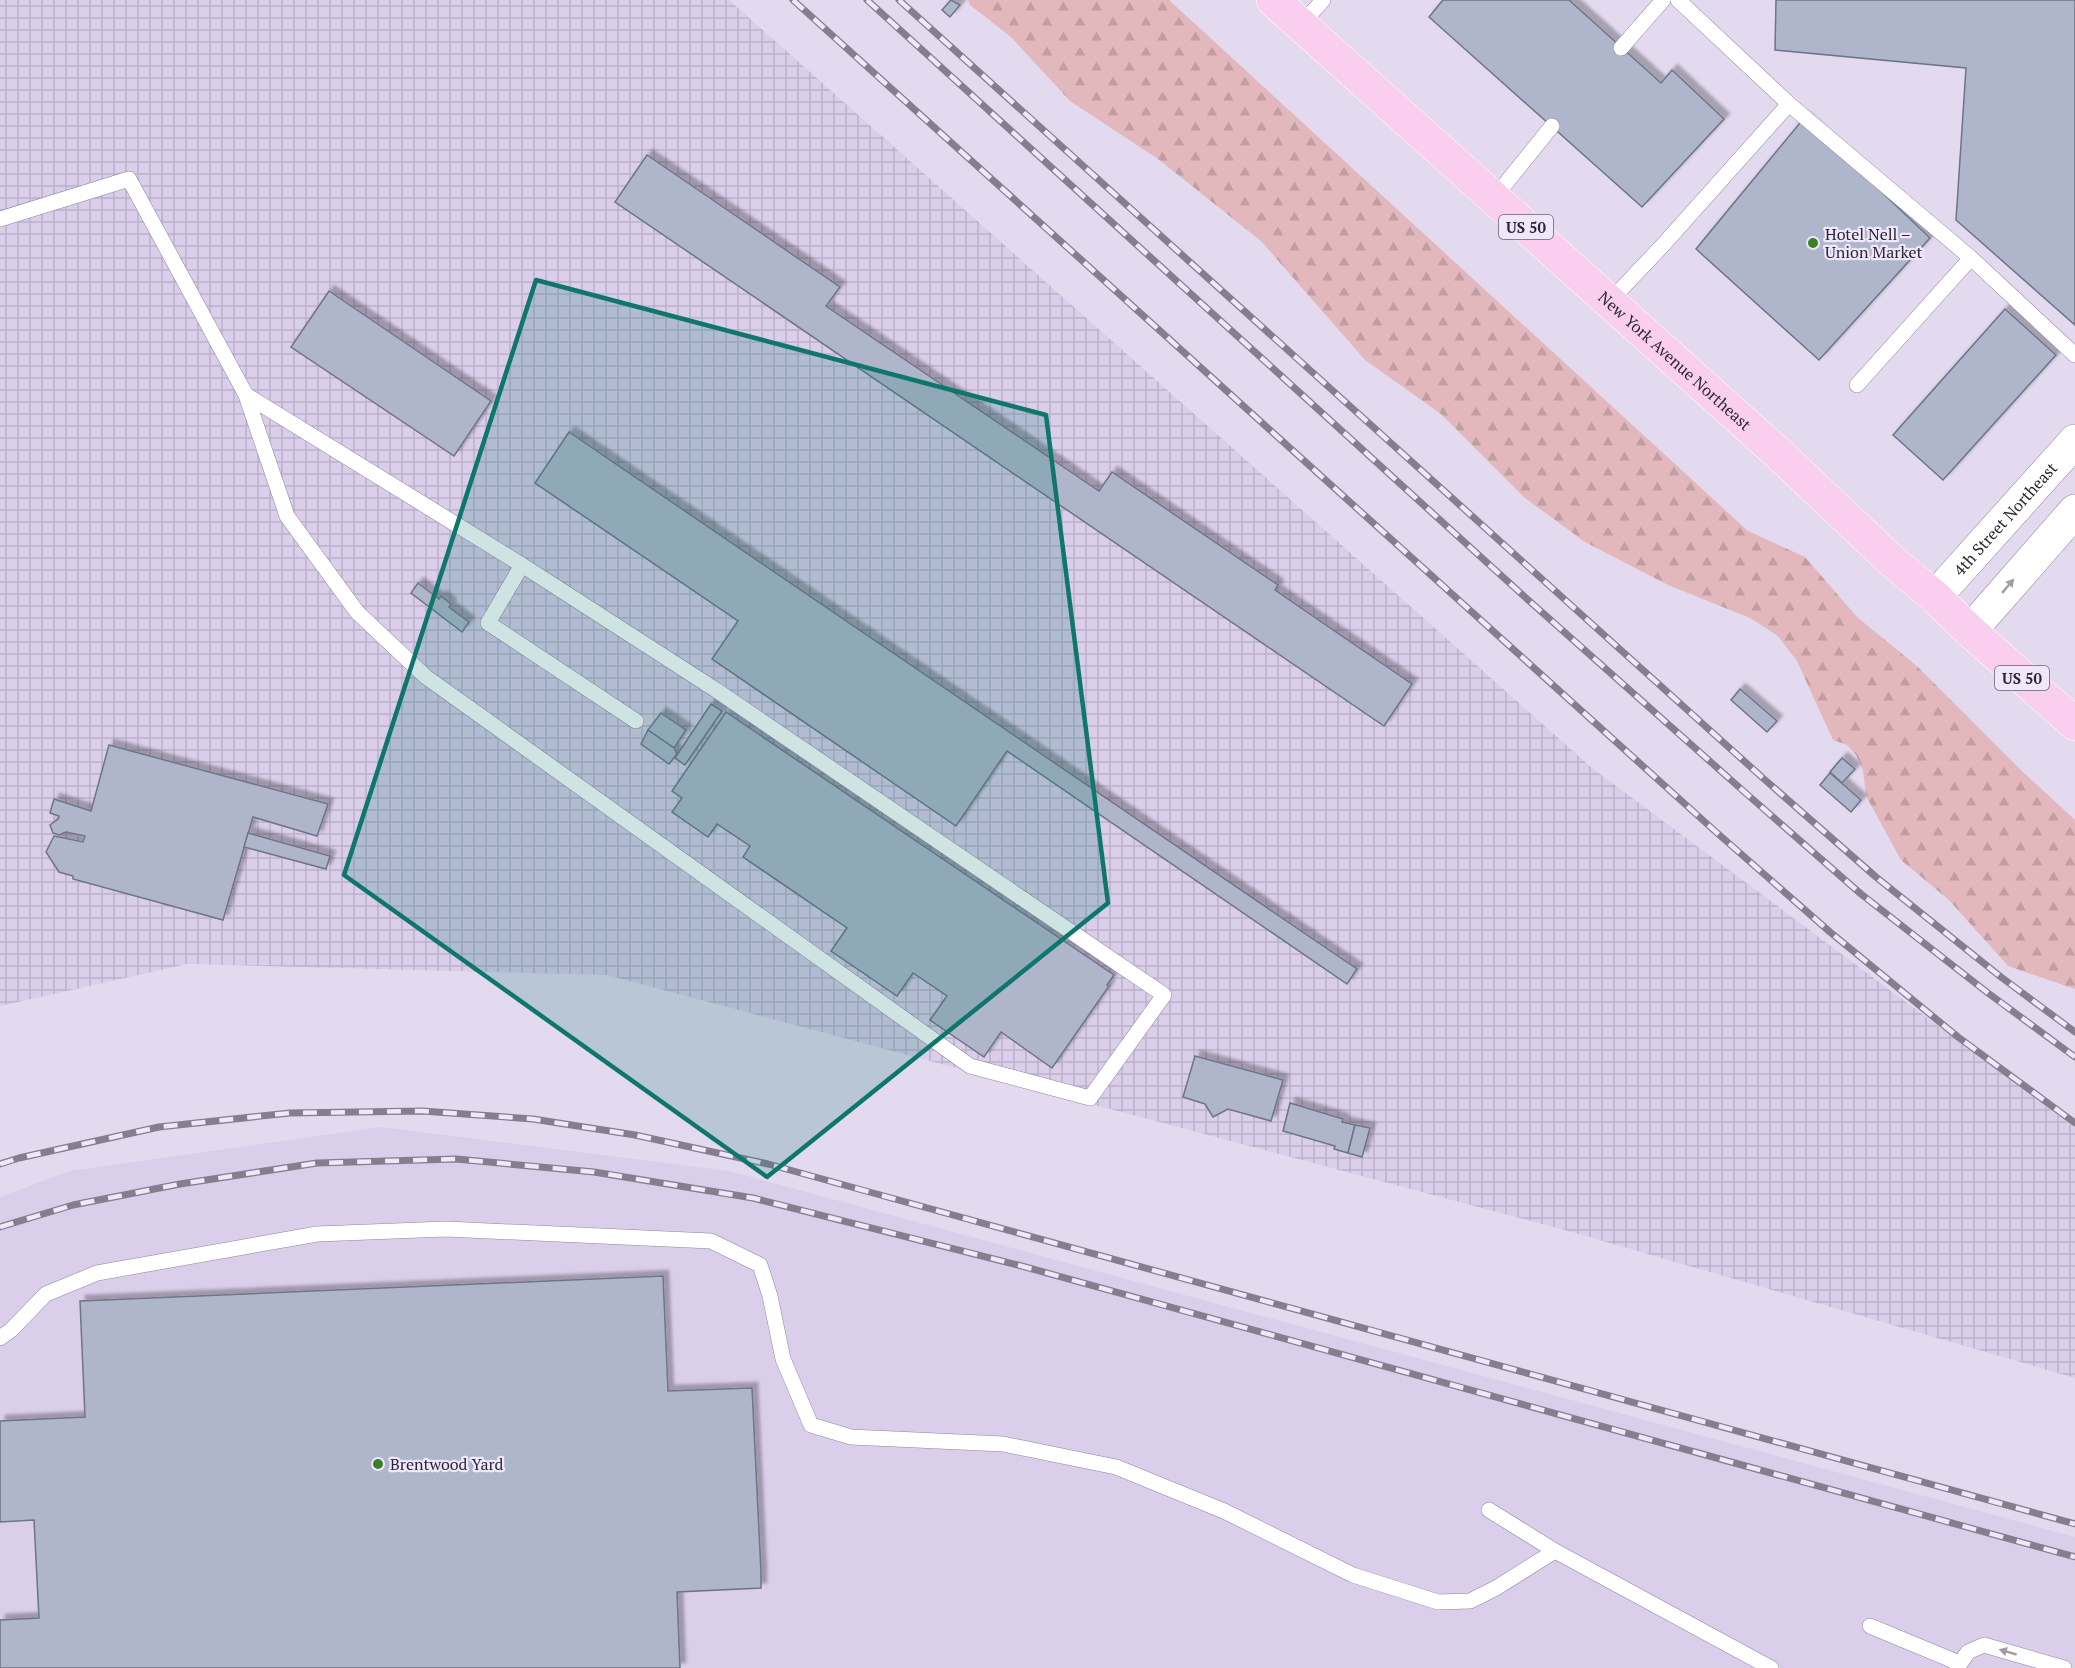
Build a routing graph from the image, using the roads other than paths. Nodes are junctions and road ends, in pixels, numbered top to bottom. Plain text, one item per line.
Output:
1 (1273, 0) edge
2 (1323, 0) edge
3 (1663, 0) edge
4 (1681, 1) edge
5 (1301, 25) junction
6 (1622, 48) dead end
7 (1789, 104) junction
8 (1552, 126) dead end
9 (1494, 198) junction
10 (0, 219) edge
11 (1971, 258) junction
12 (1609, 302) junction
13 (2075, 355) edge
14 (1857, 385) dead end
15 (246, 396) junction
16 (2075, 441) edge
17 (2075, 511) edge
18 (522, 565) junction
19 (1935, 597) junction
20 (1970, 631) junction
21 (636, 721) dead end
22 (2075, 724) edge
23 (0, 1338) edge
24 (1489, 1510) dead end
25 (1554, 1551) junction
26 (1870, 1626) dead end
27 (1958, 1666) edge
28 (1771, 1668) edge
29 (2064, 1668) edge

1 - 5 highway, New York Avenue Northeast / US 50
2 - 5 lane
3 - 6 lane
4 - 7 lane
5 - 9 highway, New York Avenue Northeast / US 50
7 - 11 lane
7 - 12 lane
8 - 9 lane
9 - 12 highway, New York Avenue Northeast / US 50
10 - 15 lane
11 - 13 lane
11 - 14 lane
12 - 19 highway, New York Avenue Northeast / US 50
15 - 18 lane
15 - 18 lane
16 - 19 street, 4th Street Northeast
20 -> 17 street
18 - 21 lane
19 - 20 highway, New York Avenue Northeast / US 50
20 - 22 highway, New York Avenue Northeast / US 50
23 - 25 lane
24 - 25 lane
25 - 28 lane
26 - 27 lane
29 -> 27 lane

